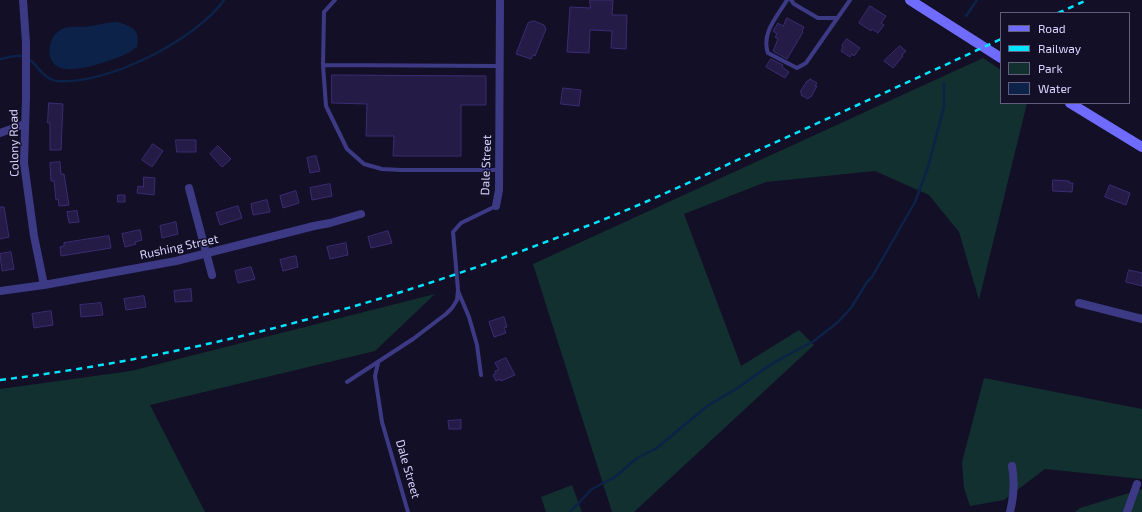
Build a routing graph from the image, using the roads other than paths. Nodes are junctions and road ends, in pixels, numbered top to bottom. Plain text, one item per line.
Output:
1 (23, 0) edge
2 (335, 0) edge
3 (500, 0) edge
4 (787, 0) edge
5 (791, 0) edge
6 (850, 0) edge
7 (910, 0) edge
8 (837, 18) junction
9 (1000, 57) edge
10 (323, 66) junction
11 (499, 66) junction
12 (1072, 104) edge
13 (24, 124) junction
14 (0, 133) edge
15 (1142, 147) edge
16 (499, 170) junction
17 (189, 188) dead end
18 (496, 206) joint
19 (361, 214) dead end
20 (206, 254) junction
21 (212, 275) dead end
22 (44, 285) junction
23 (458, 290) junction
24 (0, 291) edge
25 (1079, 303) dead end
26 (1142, 319) edge
27 (378, 363) junction
28 (481, 375) dead end
29 (347, 382) dead end
30 (1012, 466) dead end
31 (1137, 484) dead end
32 (408, 512) edge
33 (1010, 512) edge
34 (1127, 512) edge

1 - 13 street, Colony Road
2 - 10 lane
3 - 11 street, Dale Street
4 - 8 lane
5 - 8 lane
6 - 8 lane
7 - 9 main road
10 - 11 lane
10 - 16 lane
11 - 16 street, Dale Street
12 - 15 main road
13 - 14 street
13 - 22 street, Colony Road
16 - 18 street, Dale Street
17 - 20 street
18 - 23 lane, Dale Street
19 - 20 street, Rushing Street
20 - 21 street
20 - 22 street, Rushing Street
22 - 24 street, Rushing Street
23 - 27 lane, Dale Street
23 - 28 lane
25 - 26 street
27 - 29 lane, Dale Street
27 - 32 lane, Dale Street
30 - 33 street
31 - 34 street

